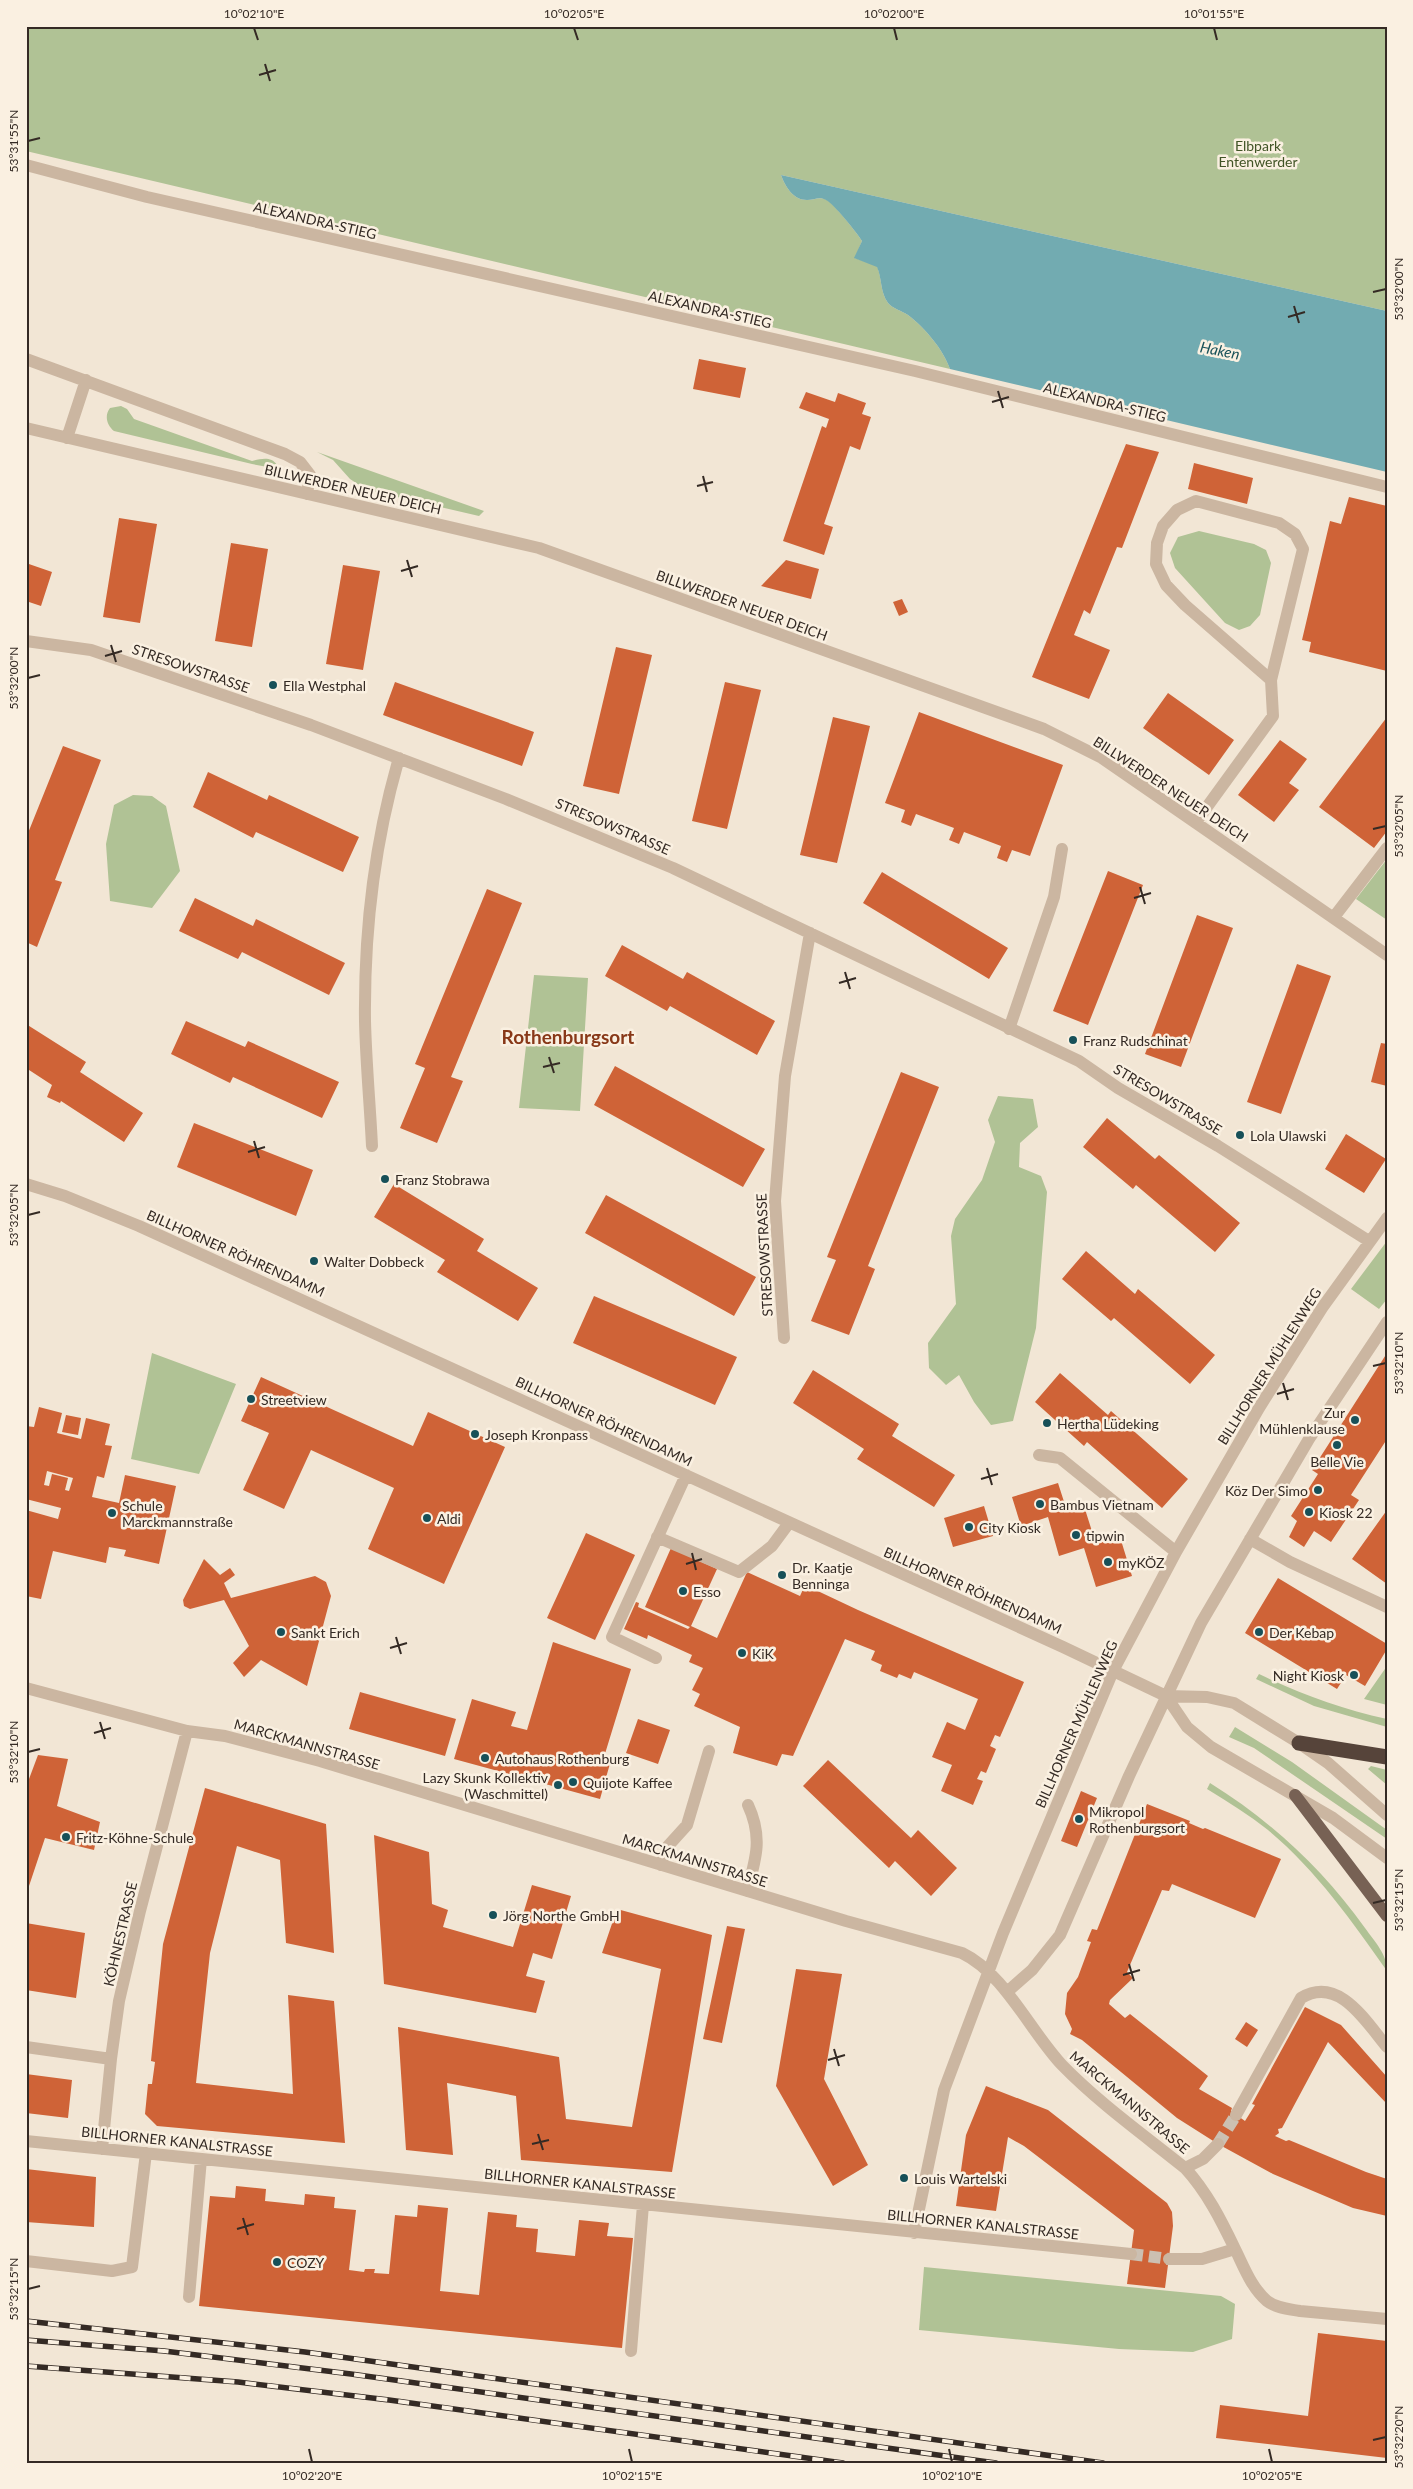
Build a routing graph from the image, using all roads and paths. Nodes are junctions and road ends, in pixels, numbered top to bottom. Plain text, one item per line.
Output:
1 (26, 165) edge
2 (26, 360) edge
3 (86, 380) junction
4 (26, 428) edge
5 (67, 438) junction
6 (1387, 487) edge
7 (307, 494) junction
8 (26, 641) edge
9 (1271, 680) junction
10 (399, 758) junction
11 (1196, 822) junction
12 (1387, 848) edge
13 (1062, 849) dead end
14 (1334, 917) junction
15 (810, 933) junction
16 (1387, 955) edge
17 (1009, 1029) junction
18 (372, 1146) dead end
19 (26, 1184) edge
20 (1387, 1218) edge
21 (1369, 1241) junction
22 (1387, 1322) edge
23 (784, 1338) dead end
24 (1039, 1455) dead end
25 (686, 1475) junction
26 (789, 1522) junction
27 (657, 1537) junction
28 (1250, 1539) junction
29 (1176, 1552) junction
30 (1387, 1607) edge
31 (656, 1658) dead end
32 (1113, 1671) junction
33 (26, 1688) edge
34 (1166, 1696) junction
35 (188, 1731) junction
36 (1299, 1743) junction
37 (709, 1751) dead end
38 (1387, 1757) edge
39 (1295, 1795) junction
40 (748, 1805) dead end
41 (1387, 1814) edge
42 (1387, 1858) edge
43 (661, 1865) junction
44 (747, 1891) junction
45 (1387, 1916) edge
46 (988, 1971) junction
47 (1007, 1992) junction
48 (1387, 2046) edge
49 (26, 2047) edge
50 (111, 2058) junction
51 (1236, 2115) tunnel mouth
52 (26, 2141) edge
53 (1218, 2144) tunnel mouth
54 (102, 2149) junction
55 (146, 2153) junction
56 (201, 2159) junction
57 (1185, 2168) junction
58 (643, 2205) junction
59 (914, 2233) junction
60 (1235, 2249) junction
61 (1131, 2254) tunnel mouth
62 (1169, 2259) tunnel mouth
63 (26, 2261) edge
64 (189, 2298) dead end
65 (1387, 2319) edge
66 (630, 2351) dead end

1 - 6 street, ALEXANDRA-STIEG
2 - 3 street
3 - 5 street
3 - 7 street
4 - 5 street, BILLWERDER NEUER DEICH
5 - 7 street, BILLWERDER NEUER DEICH
7 - 11 street, BILLWERDER NEUER DEICH
8 - 10 street, STRESOWSTRASSE
9 - 9 street
9 - 11 street
10 - 15 street, STRESOWSTRASSE
10 - 18 street
11 - 14 street, BILLWERDER NEUER DEICH
12 - 14 street
13 - 17 street
14 - 16 street, BILLWERDER NEUER DEICH
15 - 17 street, STRESOWSTRASSE
15 - 23 street, STRESOWSTRASSE
17 - 21 street, STRESOWSTRASSE
19 - 25 street, BILLHORNER RÖHRENDAMM
20 - 21 street, BILLHORNER MÜHLENWEG
21 - 29 street, BILLHORNER MÜHLENWEG
22 - 28 street
24 - 29 street
25 - 26 street, BILLHORNER RÖHRENDAMM
25 - 27 street
26 - 27 street
26 - 32 street, BILLHORNER RÖHRENDAMM
27 - 31 street
28 - 30 street
28 - 34 street
29 - 32 street, BILLHORNER MÜHLENWEG
32 - 34 street, BILLHORNER RÖHRENDAMM
32 - 46 street, BILLHORNER MÜHLENWEG
33 - 35 street, MARCKMANNSTRASSE
34 - 36 street, BILLHORNER RÖHRENDAMM
34 - 39 street
34 - 47 street
35 - 43 street, MARCKMANNSTRASSE
35 - 50 street, KÖHNESTRASSE
36 - 38 highway
36 - 41 street, BILLHORNER RÖHRENDAMM
37 - 43 street
39 - 42 street
39 - 45 main road
40 - 44 street
43 - 44 street, MARCKMANNSTRASSE
44 - 46 street, MARCKMANNSTRASSE
46 - 47 street, MARCKMANNSTRASSE
46 - 59 street, BILLHORNER MÜHLENWEG
47 - 57 street, MARCKMANNSTRASSE
48 - 51 street
49 - 50 street
50 - 54 street, KÖHNESTRASSE
52 - 54 street, BILLHORNER KANALSTRASSE
53 - 57 street
54 - 55 street, BILLHORNER KANALSTRASSE
55 - 56 street, BILLHORNER KANALSTRASSE
55 - 63 street
56 - 58 street, BILLHORNER KANALSTRASSE
56 - 64 street
57 - 60 street, MARCKMANNSTRASSE
58 - 59 street, BILLHORNER KANALSTRASSE
58 - 66 street
59 - 61 street, BILLHORNER KANALSTRASSE
60 - 62 street
60 - 65 street

